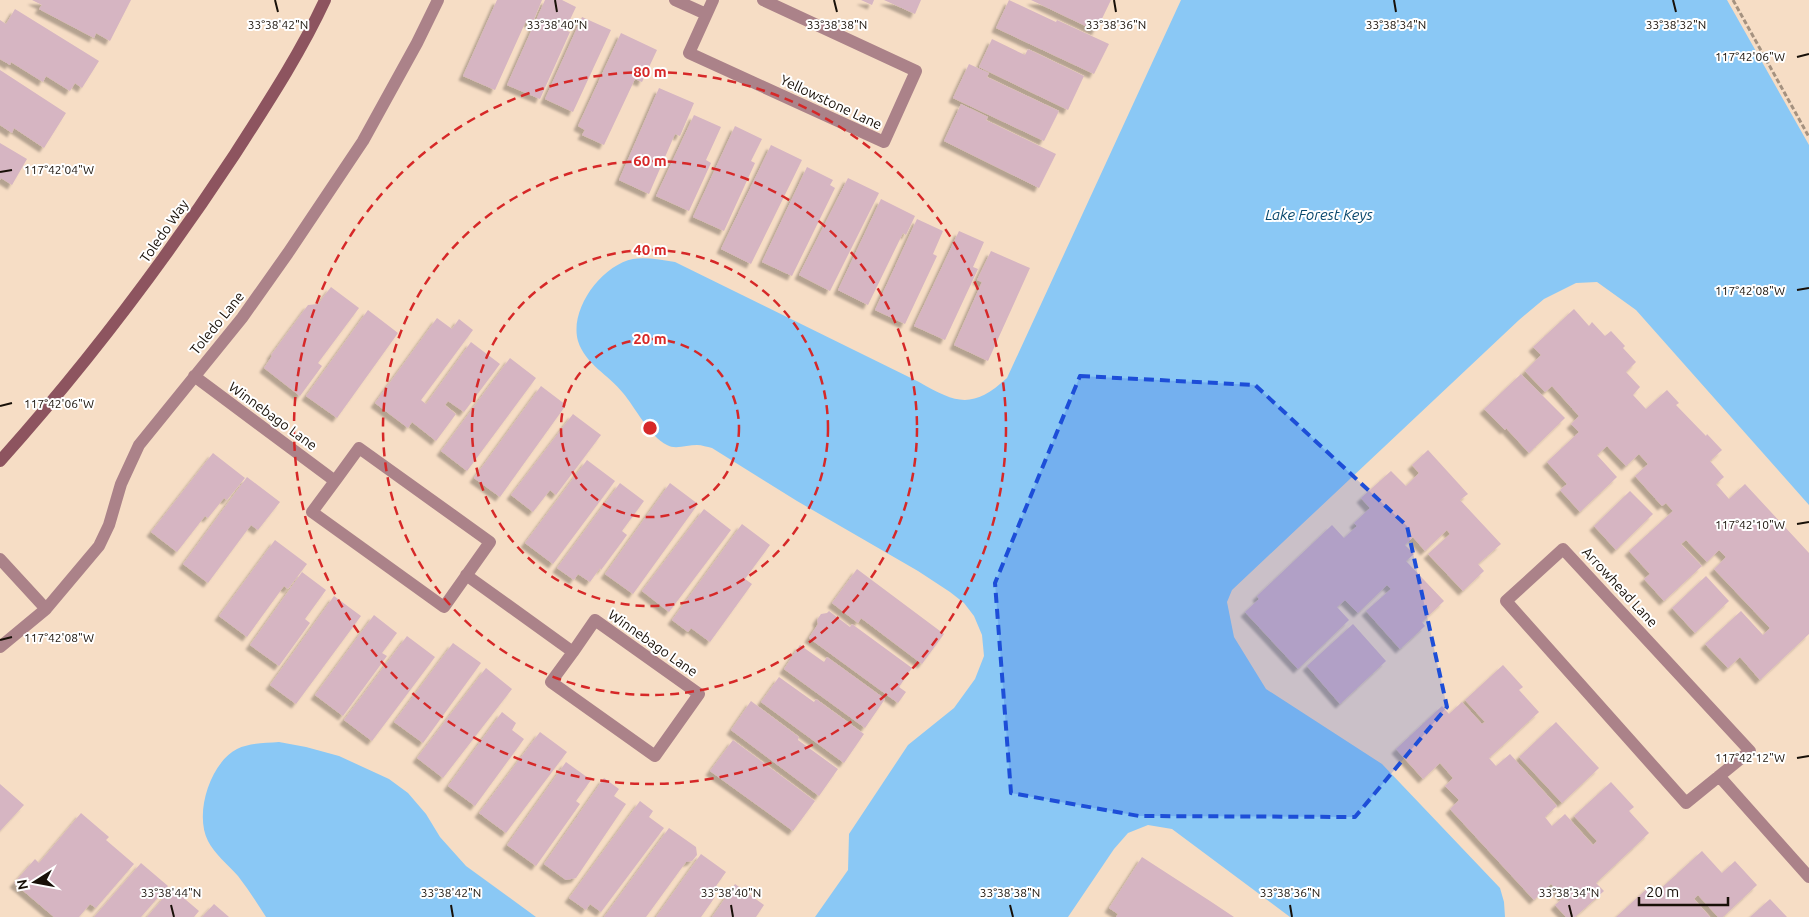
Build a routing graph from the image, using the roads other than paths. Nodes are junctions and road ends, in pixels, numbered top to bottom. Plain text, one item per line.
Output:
1 (325, 0) edge
2 (438, 0) edge
3 (675, 0) edge
4 (713, 0) edge
5 (763, 0) edge
6 (706, 14) junction
7 (194, 376) junction
8 (0, 462) edge
9 (335, 480) junction
10 (0, 559) edge
11 (466, 575) junction
12 (46, 609) junction
13 (0, 647) edge
14 (573, 652) junction
15 (1719, 776) junction
16 (1809, 877) edge

1 - 8 main road, Toledo Way
2 - 7 street, Toledo Lane
3 - 6 street
4 - 6 street, Yellowstone Lane
5 - 6 street, Yellowstone Lane
7 - 9 street, Winnebago Lane
7 - 12 street, Toledo Lane
9 - 11 street
9 - 11 street
10 - 12 street
11 - 14 street
12 - 13 street, Toledo Lane
14 - 14 street, Winnebago Lane
15 - 15 street, Arrowhead Lane
15 - 16 street

